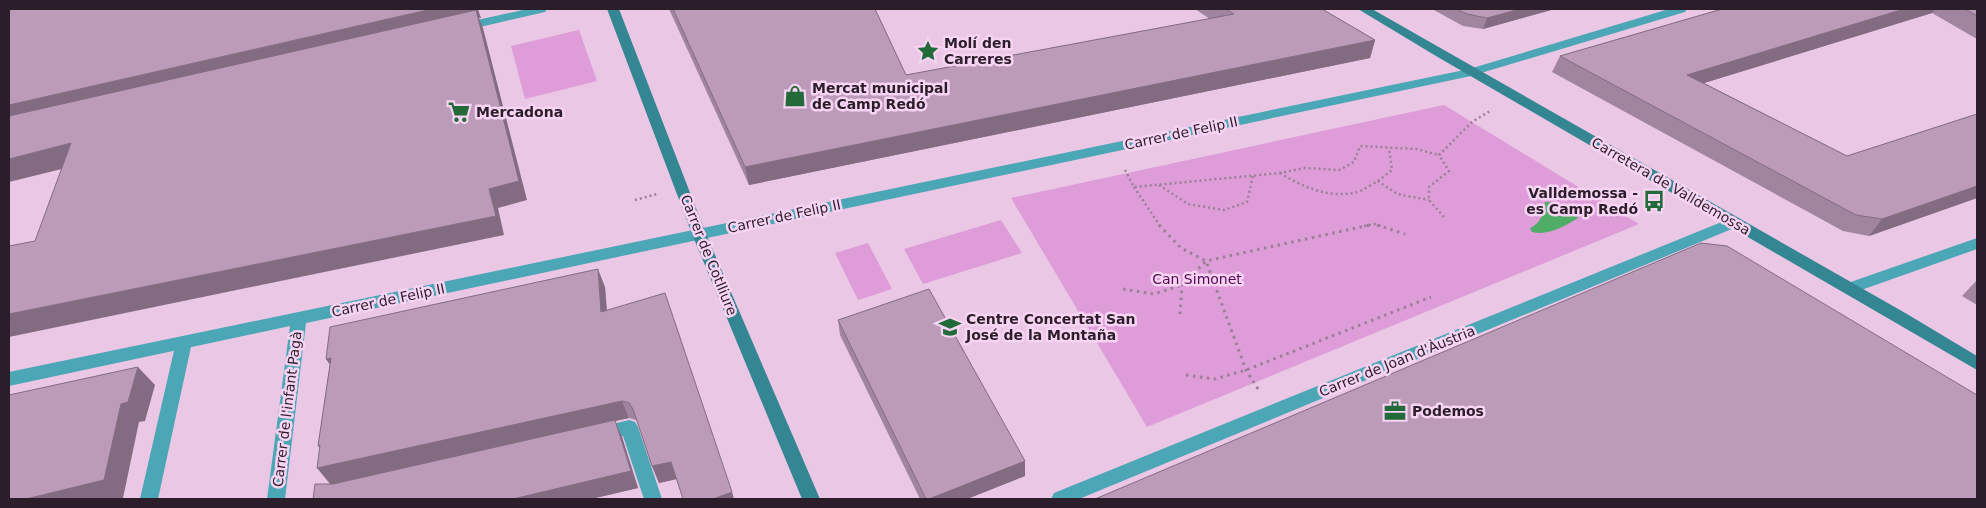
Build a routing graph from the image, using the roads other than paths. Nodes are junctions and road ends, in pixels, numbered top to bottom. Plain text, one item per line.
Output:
1 (540, 9) edge
2 (613, 9) edge
3 (1364, 9) edge
4 (1681, 9) edge
5 (454, 29) edge
6 (1471, 72) junction
7 (1734, 222) junction
8 (699, 234) junction
9 (1977, 243) edge
10 (1850, 288) junction
11 (299, 318) junction
12 (184, 342) junction
13 (1977, 364) edge
14 (9, 379) edge
15 (581, 438) edge
16 (149, 499) edge
17 (276, 499) edge
18 (653, 499) edge
19 (811, 499) edge
20 (1060, 499) edge

1 - 5 street
2 - 8 street, Carrer de Cotlliure
3 - 6 street, Carretera de Valldemossa
4 - 6 street, Carrer de Felip II
6 - 7 street, Carretera de Valldemossa
6 - 8 street, Carrer de Felip II
7 - 10 street, Carretera de Valldemossa
7 - 20 street, Carrer de Joan d'Àustria
8 - 11 street, Carrer de Felip II
8 - 19 street, Carrer de Cotlliure
9 - 10 street
10 - 13 street, Carretera de Valldemossa
11 - 12 street, Carrer de Felip II
11 - 17 street, Carrer de l'infant Pagà
12 - 14 street, Carrer de Felip II
12 - 16 street
15 - 18 street

